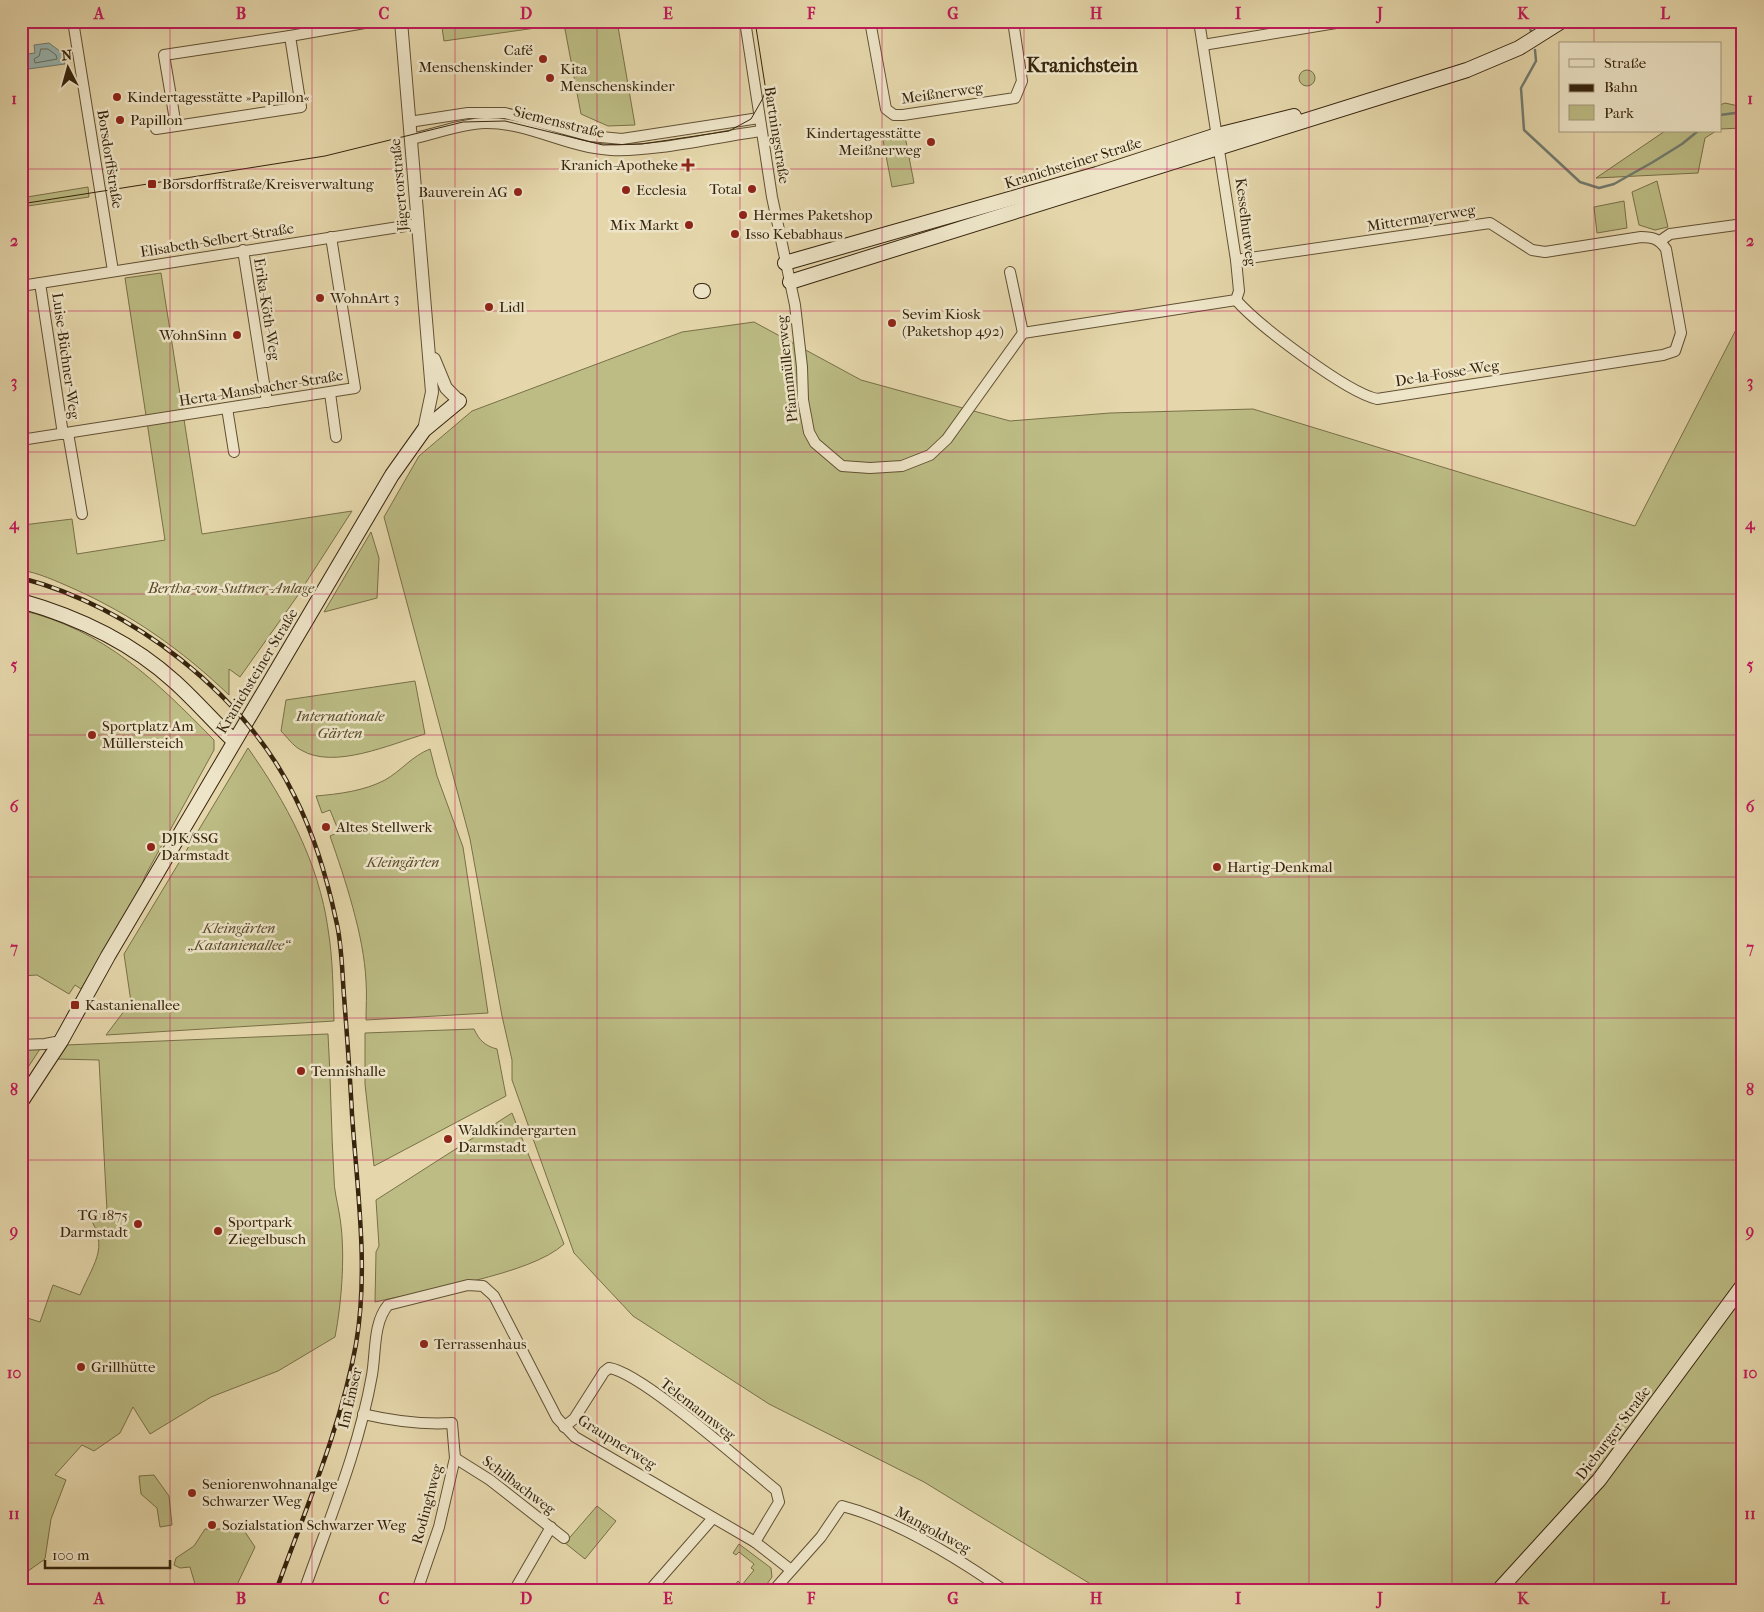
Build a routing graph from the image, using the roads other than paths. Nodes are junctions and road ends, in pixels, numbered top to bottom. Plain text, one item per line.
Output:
1 (73, 21) edge
2 (376, 21) edge
3 (401, 21) edge
4 (745, 21) edge
5 (870, 21) edge
6 (1013, 21) edge
7 (1199, 21) edge
8 (1348, 21) edge
9 (1562, 21) edge
10 (290, 36) junction
11 (1203, 45) junction
12 (759, 118) junction
13 (409, 122) junction
14 (176, 126) junction
15 (156, 129) dead end
16 (761, 131) junction
17 (411, 139) junction
18 (1219, 141) junction
19 (418, 224) junction
20 (1736, 225) dead end
21 (331, 237) junction
22 (1660, 241) junction
23 (243, 250) junction
24 (1236, 260) junction
25 (785, 263) junction
26 (113, 271) junction
27 (1010, 272) dead end
28 (790, 282) junction
29 (40, 283) junction
30 (21, 286) edge
31 (1236, 300) junction
32 (1023, 333) junction
33 (429, 346) junction
34 (432, 392) junction
35 (330, 393) junction
36 (459, 401) joint
37 (267, 402) junction
38 (227, 408) junction
39 (444, 414) junction
40 (424, 430) junction
41 (66, 434) junction
42 (336, 437) dead end
43 (21, 440) edge
44 (234, 452) dead end
45 (82, 514) dead end
46 (21, 600) edge
47 (234, 741) junction
48 (56, 1042) junction
49 (21, 1045) edge
50 (21, 1102) edge
51 (1743, 1285) edge
52 (483, 1286) joint
53 (363, 1414) junction
54 (564, 1427) junction
55 (455, 1458) junction
56 (712, 1518) junction
57 (551, 1527) junction
58 (564, 1538) dead end
59 (754, 1542) junction
60 (790, 1570) junction
61 (304, 1591) edge
62 (416, 1591) edge
63 (514, 1591) edge
64 (649, 1591) edge
65 (773, 1591) edge
66 (1005, 1591) edge
67 (1498, 1591) edge

1 - 26 street, Borsdorffstraße
2 - 10 street
3 - 13 street, Jägertorstraße
4 - 12 street, Bartningstraße
5 - 6 street, Meißnerweg
7 - 11 street, Kesselhutweg
8 - 11 street
9 - 18 main road, Kranichsteiner Straße
10 - 14 street
10 - 14 street
11 - 18 street, Kesselhutweg
12 - 13 street, Siemensstraße
12 - 16 street, Bartningstraße
13 - 17 street, Jägertorstraße
14 - 15 street
16 - 17 street, Siemensstraße
16 - 25 street, Bartningstraße
17 - 19 street, Jägertorstraße
18 - 24 street, Kesselhutweg
18 - 25 main road, Kranichsteiner Straße
18 - 28 main road, Kranichsteiner Straße
19 - 21 street, Elisabeth-Selbert-Straße
19 - 33 street, Jägertorstraße
20 - 22 street, Mittermayerweg
21 - 23 street, Elisabeth-Selbert-Straße
21 - 35 street, Herta-Mansbacher-Straße
22 - 24 street, Mittermayerweg
22 - 31 street, De-la-Fosse-Weg
23 - 26 street, Elisabeth-Selbert-Straße
23 - 37 street, Erika-Köth-Weg
24 - 31 street, Kesselhutweg
25 - 28 street, Bartningstraße
26 - 29 street, Elisabeth-Selbert-Straße
27 - 32 street
28 - 32 street, Pfannmüllerweg
29 - 30 street, Elisabeth-Selbert-Straße
29 - 41 street, Luise-Büchner-Weg
31 - 32 street
33 - 34 street, Jägertorstraße
33 - 36 street, Jägertorstraße
34 - 39 street, Jägertorstraße
34 - 40 street, Jägertorstraße
35 - 37 street, Herta-Mansbacher-Straße
35 - 42 street
36 - 39 main road, Kranichsteiner Straße
37 - 38 street, Herta-Mansbacher-Straße
38 - 41 street, Herta-Mansbacher-Straße
38 - 44 street
39 - 40 main road, Kranichsteiner Straße
40 - 47 main road, Kranichsteiner Straße
41 - 43 street, Herta-Mansbacher-Straße
41 - 45 street, Luise-Büchner-Weg
46 - 47 main road
47 - 48 main road, Kranichsteiner Straße
48 - 49 street
48 - 50 main road, Kranichsteiner Straße
51 - 67 main road, Dieburger Straße
52 - 53 street, Im Emser
52 - 54 street, Graupnerweg
53 - 55 street, Rodinghweg
53 - 61 street, Im Emser
54 - 56 street, Graupnerweg
54 - 59 street, Telemannweg
55 - 57 street, Schilbachweg
55 - 62 street, Rodinghweg
56 - 59 street, Graupnerweg
56 - 64 street
57 - 58 street, Schilbachweg
57 - 63 street
59 - 60 street, Graupnerweg
60 - 65 street
60 - 66 street, Mangoldweg

